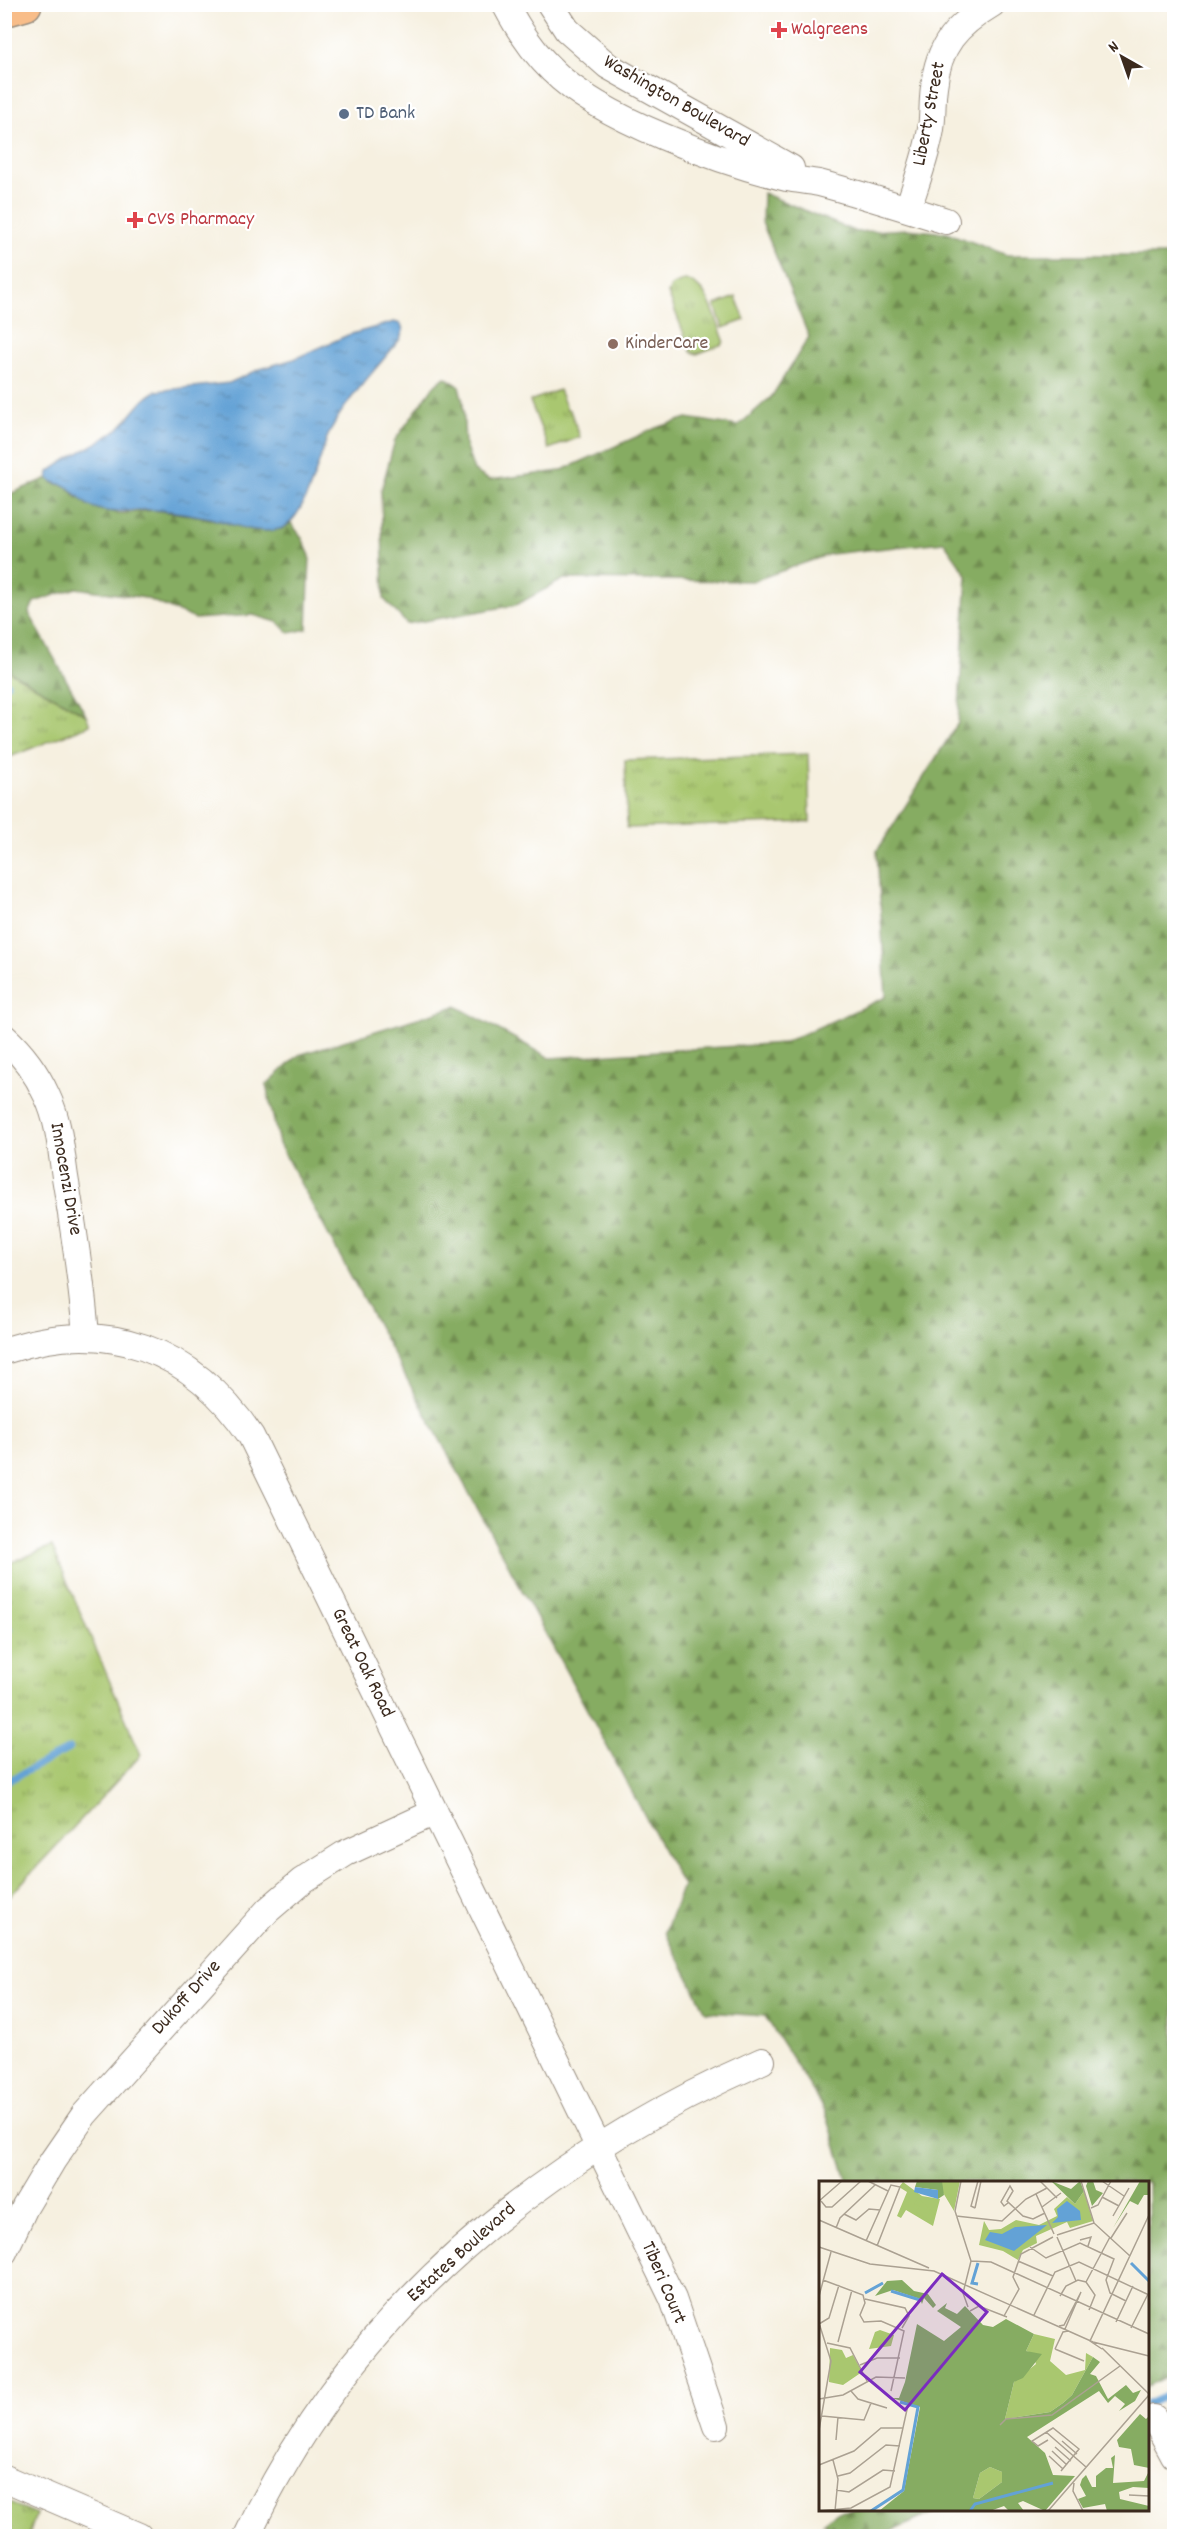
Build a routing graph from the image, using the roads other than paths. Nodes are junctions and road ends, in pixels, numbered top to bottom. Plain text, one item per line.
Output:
1 (25, 4) edge
2 (505, 4) edge
3 (550, 4) edge
4 (992, 4) edge
5 (4, 10) edge
6 (818, 183) junction
7 (908, 209) junction
8 (946, 221) dead end
9 (4, 1037) edge
10 (86, 1336) junction
11 (4, 1351) edge
12 (435, 1812) junction
13 (762, 2061) dead end
14 (598, 2145) junction
15 (4, 2252) edge
16 (1154, 2418) dead end
17 (716, 2426) dead end
18 (1174, 2455) edge
19 (4, 2478) edge
20 (139, 2536) edge
21 (247, 2536) edge

1 - 5 main road
2 - 6 street, Washington Boulevard
3 - 6 street, Washington Boulevard
4 - 7 street, Liberty Street
6 - 7 street, Washington Boulevard
7 - 8 street, Washington Boulevard
9 - 10 street, Innocenzi Drive
10 - 11 street, Great Oak Road
10 - 12 street, Great Oak Road
12 - 14 street, Great Oak Road
12 - 15 street, Dukoff Drive
13 - 14 street, Estates Boulevard
14 - 17 street, Tiberi Court
14 - 21 street, Estates Boulevard
16 - 18 street
19 - 20 street

